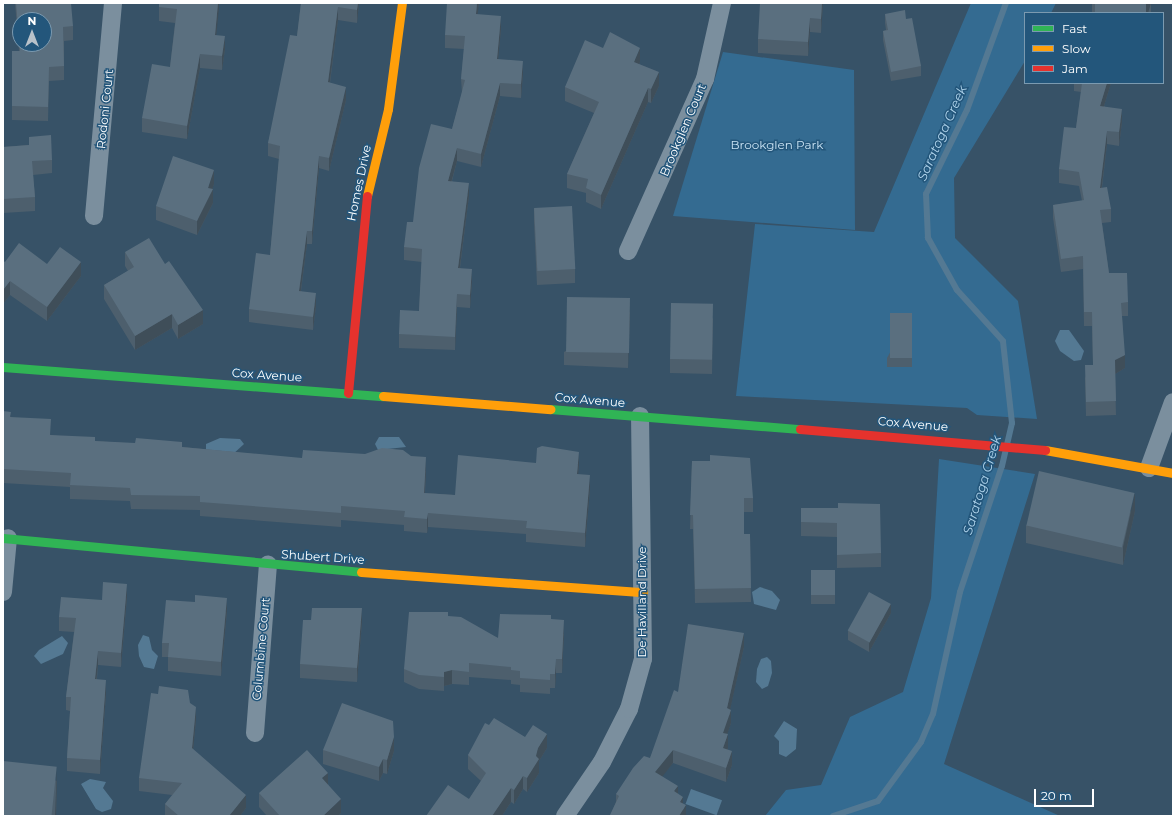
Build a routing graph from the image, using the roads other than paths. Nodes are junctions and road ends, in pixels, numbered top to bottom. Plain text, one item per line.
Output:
1 (113, 3) edge
2 (402, 3) edge
3 (722, 3) edge
4 (94, 216) dead end
5 (628, 252) dead end
6 (3, 367) edge
7 (348, 393) junction
8 (1173, 402) edge
9 (640, 416) junction
10 (1149, 468) junction
11 (1173, 473) edge
12 (6, 538) edge
13 (268, 565) junction
14 (3, 592) edge
15 (643, 592) junction
16 (255, 733) dead end
17 (565, 816) edge

1 - 4 street, Rodoni Court
2 - 7 main road, Homes Drive
3 - 5 street, Brookglen Court
6 - 7 main road, Cox Avenue
7 - 9 main road, Cox Avenue
8 - 10 street
9 - 10 main road, Cox Avenue
9 - 15 street, De Havilland Drive
10 - 11 main road, Cox Avenue
12 - 13 main road, Shubert Drive
12 - 14 street
13 - 15 main road, Shubert Drive
13 - 16 street, Columbine Court
15 - 17 street, De Havilland Drive

